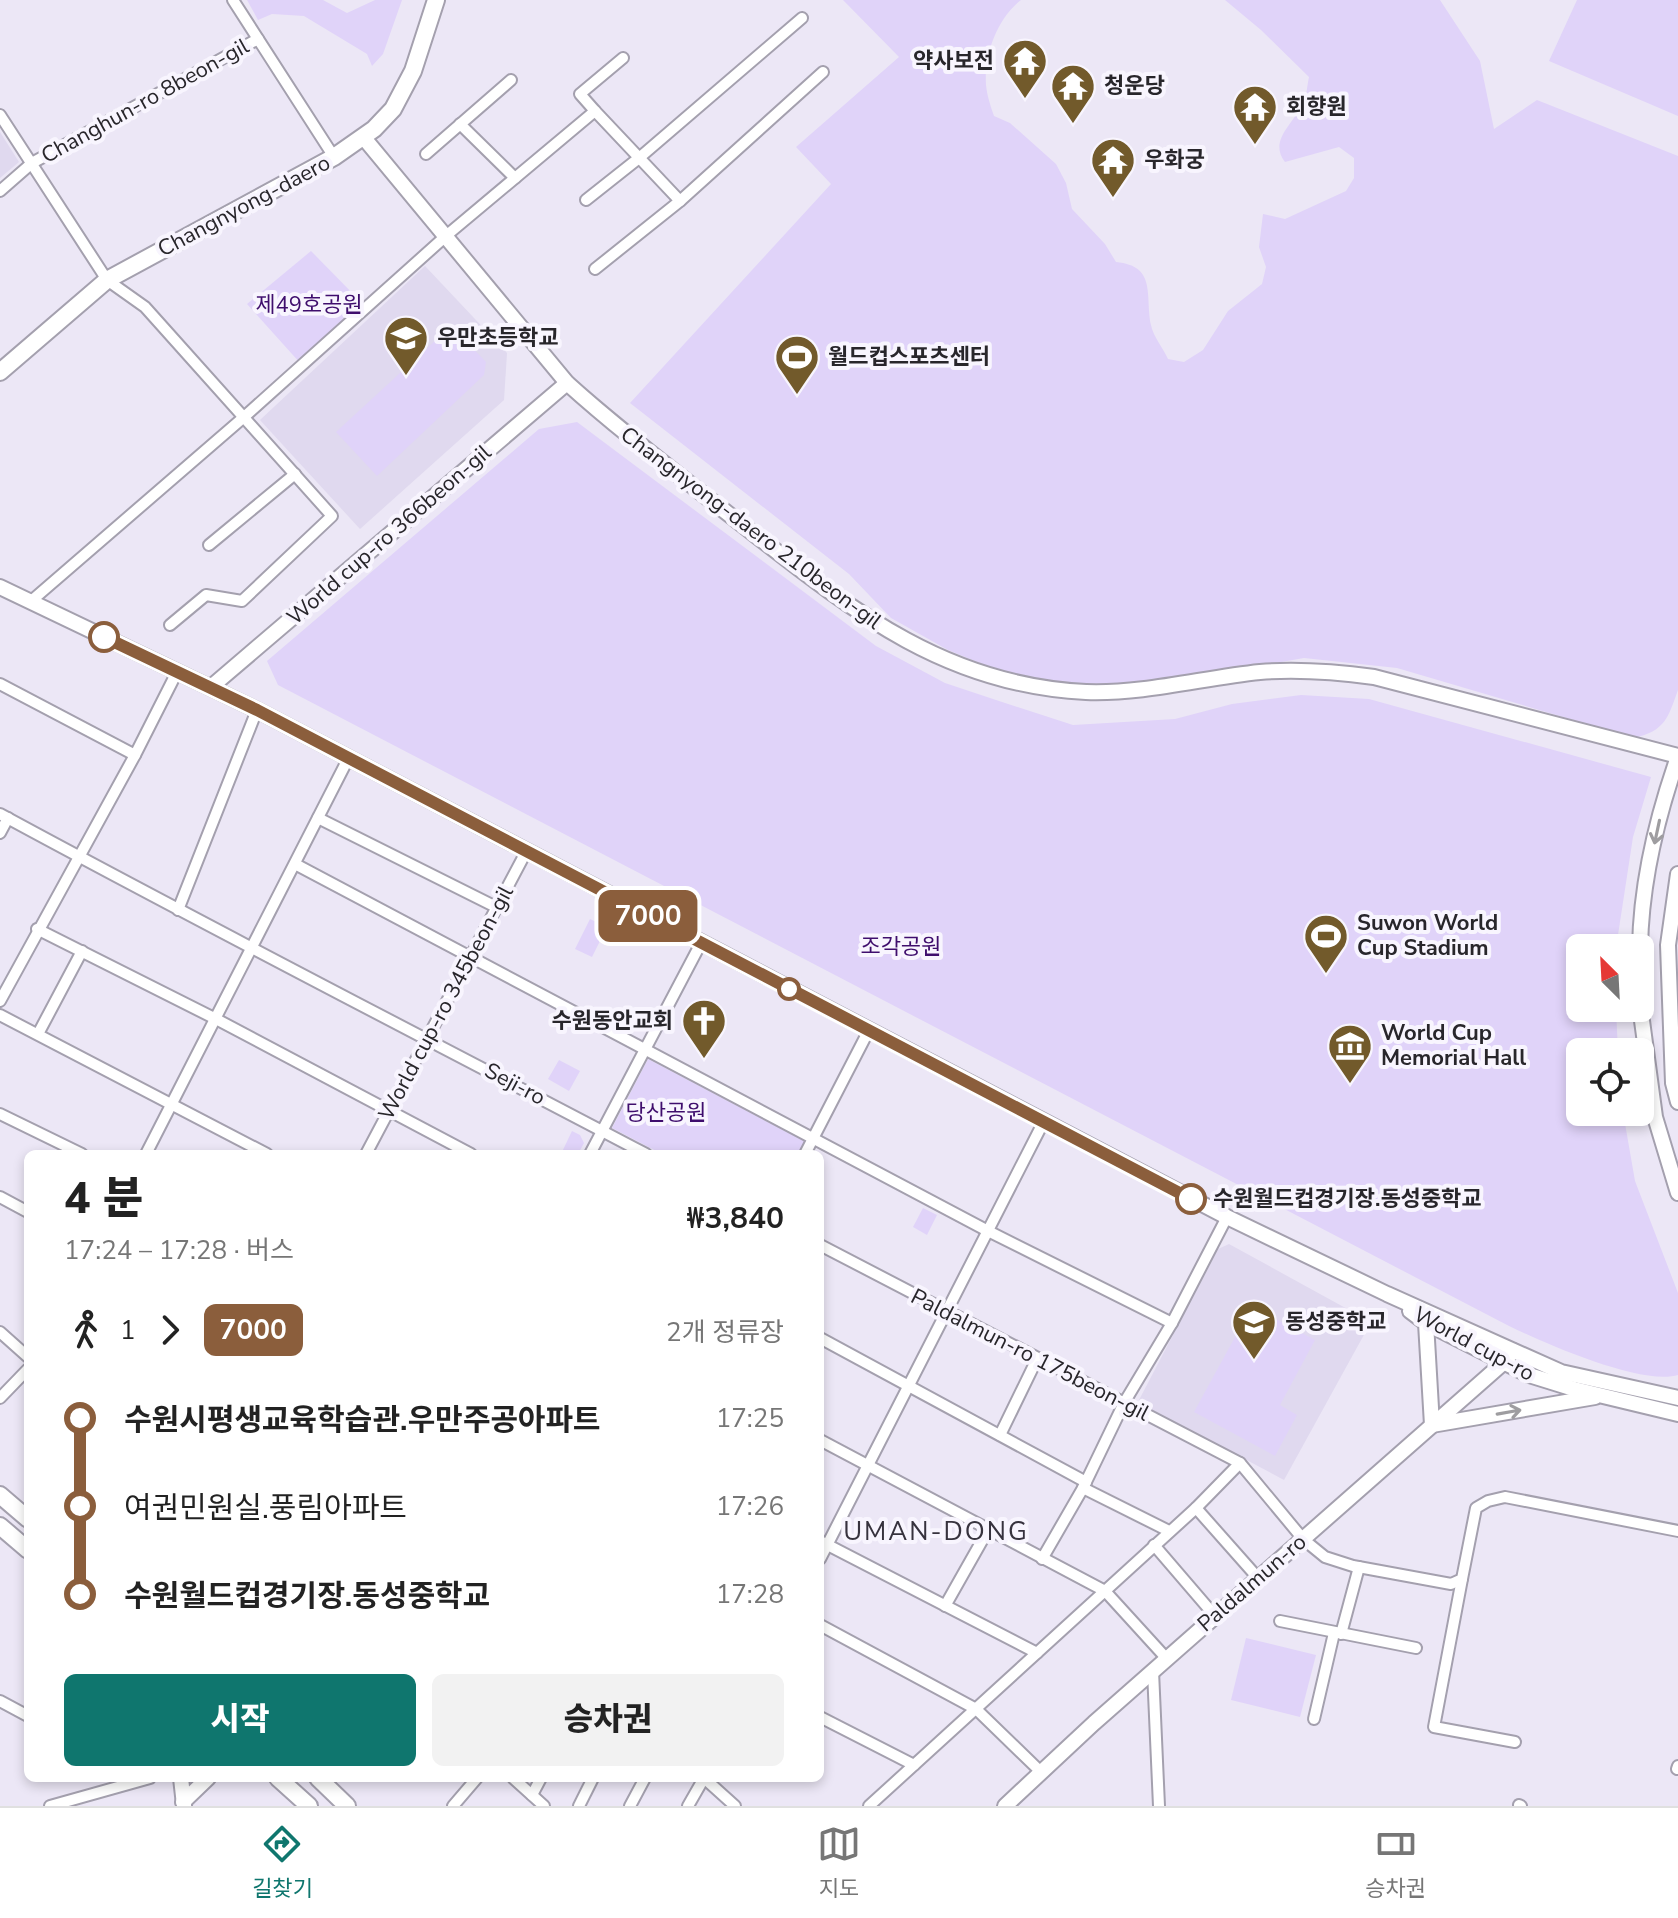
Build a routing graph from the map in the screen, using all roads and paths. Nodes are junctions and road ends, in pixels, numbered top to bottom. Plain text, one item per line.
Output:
1 (233, 0) edge
2 (436, 0) edge
3 (802, 18) dead end
4 (258, 39) junction
5 (623, 58) dead end
6 (823, 72) dead end
7 (511, 80) dead end
8 (595, 111) junction
9 (0, 115) edge
10 (460, 124) junction
11 (364, 138) junction
12 (426, 154) dead end
13 (334, 157) junction
14 (639, 158) junction
15 (32, 163) junction
16 (515, 178) junction
17 (0, 191) edge
18 (586, 200) dead end
19 (680, 201) junction
20 (447, 235) junction
21 (595, 269) dead end
22 (107, 280) junction
23 (0, 372) edge
24 (567, 383) junction
25 (244, 417) junction
26 (295, 474) junction
27 (209, 545) dead end
28 (3, 594) edge
29 (30, 602) junction
30 (170, 625) dead end
31 (177, 672) junction
32 (0, 684) edge
33 (211, 687) junction
34 (257, 710) junction
35 (135, 755) junction
36 (1678, 757) edge
37 (348, 759) junction
38 (4, 816) edge
39 (318, 818) junction
40 (0, 833) edge
41 (526, 852) junction
42 (78, 856) junction
43 (295, 864) junction
44 (1678, 874) edge
45 (496, 907) junction
46 (178, 910) junction
47 (37, 929) junction
48 (1641, 934) edge
49 (701, 943) junction
50 (251, 949) junction
51 (82, 951) junction
52 (470, 957) junction
53 (0, 1001) edge
54 (0, 1015) edge
55 (216, 1019) junction
56 (1642, 1022) edge
57 (869, 1030) junction
58 (38, 1034) junction
59 (428, 1038) junction
60 (645, 1048) junction
61 (1678, 1102) edge
62 (172, 1104) junction
63 (388, 1112) junction
64 (0, 1114) edge
65 (1044, 1121) junction
66 (602, 1131) junction
67 (813, 1138) junction
68 (74, 1150) edge
69 (148, 1150) edge
70 (259, 1150) edge
71 (368, 1150) edge
72 (463, 1150) edge
73 (592, 1150) edge
74 (638, 1150) edge
75 (807, 1150) edge
76 (1678, 1193) edge
77 (0, 1197) edge
78 (24, 1210) edge
79 (1227, 1217) junction
80 (988, 1231) junction
81 (824, 1247) edge
82 (1387, 1294) junction
83 (947, 1313) junction
84 (1172, 1323) junction
85 (1426, 1323) junction
86 (0, 1332) edge
87 (824, 1340) edge
88 (1513, 1351) junction
89 (24, 1353) edge
90 (1037, 1359) junction
91 (1503, 1363) junction
92 (24, 1373) edge
93 (909, 1386) junction
94 (1607, 1395) junction
95 (0, 1398) edge
96 (1678, 1398) edge
97 (1124, 1403) junction
98 (1678, 1414) edge
99 (1432, 1425) junction
100 (1000, 1435) junction
101 (824, 1442) edge
102 (1240, 1463) junction
103 (869, 1465) junction
104 (1084, 1485) junction
105 (0, 1495) edge
106 (1196, 1508) junction
107 (24, 1516) edge
108 (0, 1526) edge
109 (988, 1530) junction
110 (1169, 1531) junction
111 (1678, 1531) edge
112 (1303, 1539) junction
113 (824, 1543) edge
114 (1154, 1545) junction
115 (24, 1547) edge
116 (1042, 1559) junction
117 (1359, 1567) junction
118 (1258, 1578) junction
119 (1462, 1579) junction
120 (1105, 1591) junction
121 (945, 1606) junction
122 (1215, 1616) junction
123 (1280, 1621) dead end
124 (824, 1627) edge
125 (1338, 1633) junction
126 (1416, 1648) dead end
127 (1037, 1653) junction
128 (1167, 1659) junction
129 (1153, 1671) junction
130 (0, 1701) edge
131 (976, 1709) junction
132 (24, 1714) edge
133 (824, 1719) edge
134 (1314, 1719) dead end
135 (1515, 1742) dead end
136 (914, 1765) junction
137 (1041, 1772) junction
138 (116, 1782) edge
139 (139, 1782) edge
140 (181, 1782) edge
141 (204, 1782) edge
142 (282, 1782) edge
143 (322, 1782) edge
144 (474, 1782) edge
145 (517, 1782) edge
146 (539, 1782) edge
147 (591, 1782) edge
148 (643, 1782) edge
149 (702, 1782) edge
150 (708, 1782) edge
151 (122, 1788) junction
152 (532, 1795) junction
153 (184, 1804) edge
154 (50, 1806) edge
155 (309, 1806) edge
156 (347, 1806) edge
157 (453, 1806) edge
158 (544, 1806) edge
159 (579, 1806) edge
160 (630, 1806) edge
161 (688, 1806) edge
162 (735, 1806) edge
163 (869, 1806) edge
164 (1005, 1806) edge
165 (1159, 1806) edge

1 - 4 street
2 - 11 main road, Changnyong-daero
3 - 14 street
4 - 13 street
4 - 15 street, Changhun-ro 8beon-gil
5 - 8 street
6 - 19 street
7 - 10 street
8 - 14 street
8 - 16 street
9 - 15 street
10 - 12 street
10 - 16 street
11 - 13 main road, Changnyong-daero
11 - 20 street, Changnyong-daero 210beon-gil
13 - 22 main road, Changnyong-daero
14 - 18 street
14 - 19 street
15 - 17 street, Changhun-ro 8beon-gil
15 - 22 street
16 - 20 street
19 - 21 street
20 - 24 street, Changnyong-daero 210beon-gil
20 - 25 street
22 - 23 main road, Changnyong-daero
22 - 25 street
24 - 33 street, World cup-ro 366beon-gil
24 - 36 street, Changnyong-daero 210beon-gil
25 - 26 street
25 - 29 street
26 - 27 street
26 - 30 street
28 - 29 street, World cup-ro
29 - 31 street, World cup-ro
31 - 33 street, World cup-ro
31 - 35 street
32 - 35 street
33 - 34 street, World cup-ro
34 - 37 street, World cup-ro
34 - 46 street
35 - 42 street
36 -> 48 street
37 - 39 street
37 - 41 street, World cup-ro
38 - 40 street
38 - 42 street, Seji-ro
39 - 43 street
39 - 45 street
41 - 45 street, World cup-ro 345beon-gil
41 - 49 street, World cup-ro
42 - 46 street, Seji-ro
42 - 47 street
43 - 50 street
43 - 52 street
44 - 61 street
45 - 52 street, World cup-ro 345beon-gil
46 - 50 street, Seji-ro
47 - 51 street
47 - 53 street
49 - 57 street, World cup-ro
49 - 60 street
50 - 55 street
50 - 59 street, Seji-ro
51 - 55 street
51 - 58 street
52 - 59 street, World cup-ro 345beon-gil
52 - 60 street
54 - 58 street
55 - 62 street
55 - 63 street
56 - 76 street
57 - 65 street, World cup-ro
57 - 67 street
58 - 62 street
59 - 63 street, World cup-ro 345beon-gil
59 - 66 street, Seji-ro
60 - 66 street
60 - 67 street
62 - 69 street
62 - 70 street
63 - 71 street, World cup-ro 345beon-gil
63 - 72 street
64 - 68 street
65 - 79 street, World cup-ro
65 - 80 street
66 - 73 street
66 - 74 street
67 - 75 street
67 - 80 street
77 - 78 street
79 - 82 street, World cup-ro
79 - 84 street
80 - 83 street
80 - 84 street
81 - 83 street, Paldalmun-ro 175beon-gil
82 - 85 street, World cup-ro
82 - 88 street
83 - 90 street, Paldalmun-ro 175beon-gil
83 - 93 street
84 - 97 street
85 - 91 street, World cup-ro
85 - 99 street
86 - 89 street
87 - 93 street
88 - 91 street, Paldalmun-ro
88 - 96 street
90 - 97 street, Paldalmun-ro 175beon-gil
90 - 100 street
91 - 94 street, World cup-ro
91 - 99 street, Paldalmun-ro
92 - 95 street
93 - 100 street
93 - 103 street
94 - 98 street, World cup-ro
99 -> 94 street
97 - 102 street, Paldalmun-ro 175beon-gil
97 - 104 street
99 - 112 street, Paldalmun-ro
100 - 104 street
101 - 103 street
102 - 106 street
102 - 112 street, Paldalmun-ro 175beon-gil
103 - 109 street
103 - 113 street
104 - 110 street
104 - 116 street
105 - 107 main road
106 - 110 street
106 - 118 street
108 - 115 main road
109 - 116 street
109 - 121 street
110 - 114 street
111 - 119 street
112 - 117 street, Paldalmun-ro 175beon-gil
112 - 118 street, Paldalmun-ro
113 - 121 street
114 - 120 street
114 - 122 street
116 - 120 street
117 - 119 street, Paldalmun-ro 175beon-gil
117 - 125 street
118 - 122 street, Paldalmun-ro
119 - 135 street
120 - 127 street
120 - 128 street
121 - 127 street
122 - 128 street, Paldalmun-ro
123 - 125 street
124 - 131 street
125 - 126 street
125 - 134 street
127 - 131 street
128 - 129 street, Paldalmun-ro
129 - 137 street, Paldalmun-ro
129 - 165 street
130 - 132 street
131 - 136 street
131 - 137 street
133 - 136 street
136 - 163 street
137 - 164 street, Paldalmun-ro
138 - 151 street
139 - 151 street
140 - 153 street
141 - 153 street
142 - 155 main road
143 - 156 main road
144 - 157 street
145 - 152 street
146 - 152 street
147 - 159 street
148 - 160 street
149 - 161 street
150 - 162 street
151 - 154 street
152 - 158 street

